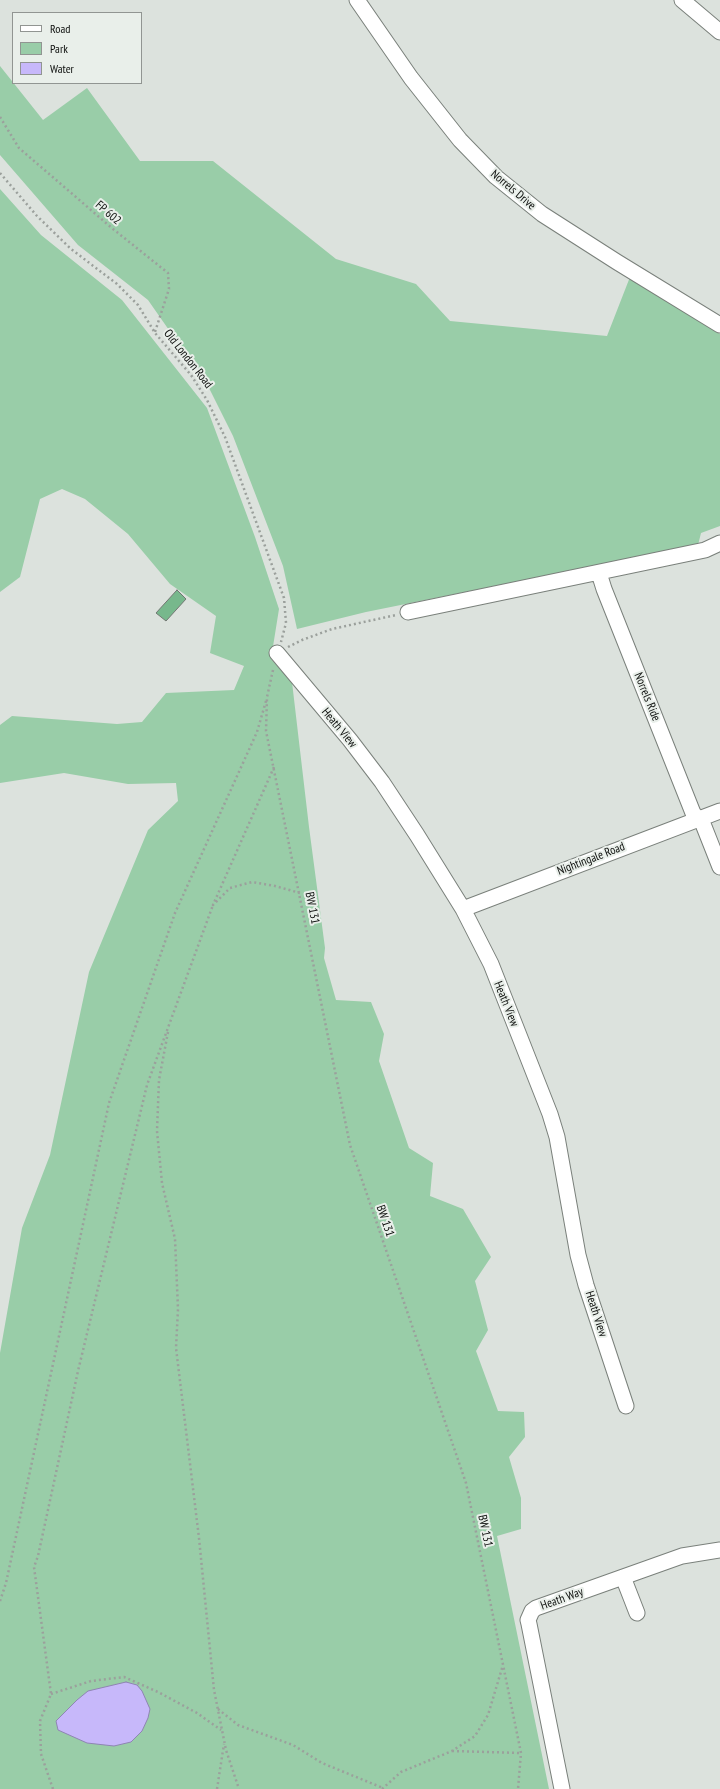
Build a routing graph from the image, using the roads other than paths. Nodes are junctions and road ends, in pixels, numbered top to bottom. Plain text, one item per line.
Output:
1 (357, 0) edge
2 (682, 0) edge
3 (720, 32) edge
4 (720, 325) edge
5 (720, 543) edge
6 (599, 573) junction
7 (408, 612) road end
8 (277, 653) road end
9 (720, 811) edge
10 (698, 819) junction
11 (720, 867) edge
12 (463, 909) junction
13 (626, 1406) dead end
14 (720, 1550) edge
15 (623, 1577) junction
16 (637, 1613) dead end
17 (562, 1789) edge

1 - 4 street, Norrels Drive
2 - 3 street
5 - 6 street
6 - 7 street
6 - 10 street, Norrels Ride
8 - 12 street, Heath View
9 - 10 street, Nightingale Road
10 - 11 street, Norrels Ride
10 - 12 street, Nightingale Road
12 - 13 street, Heath View
14 - 15 street, Heath Way
15 - 16 street
15 - 17 street, Heath Way

